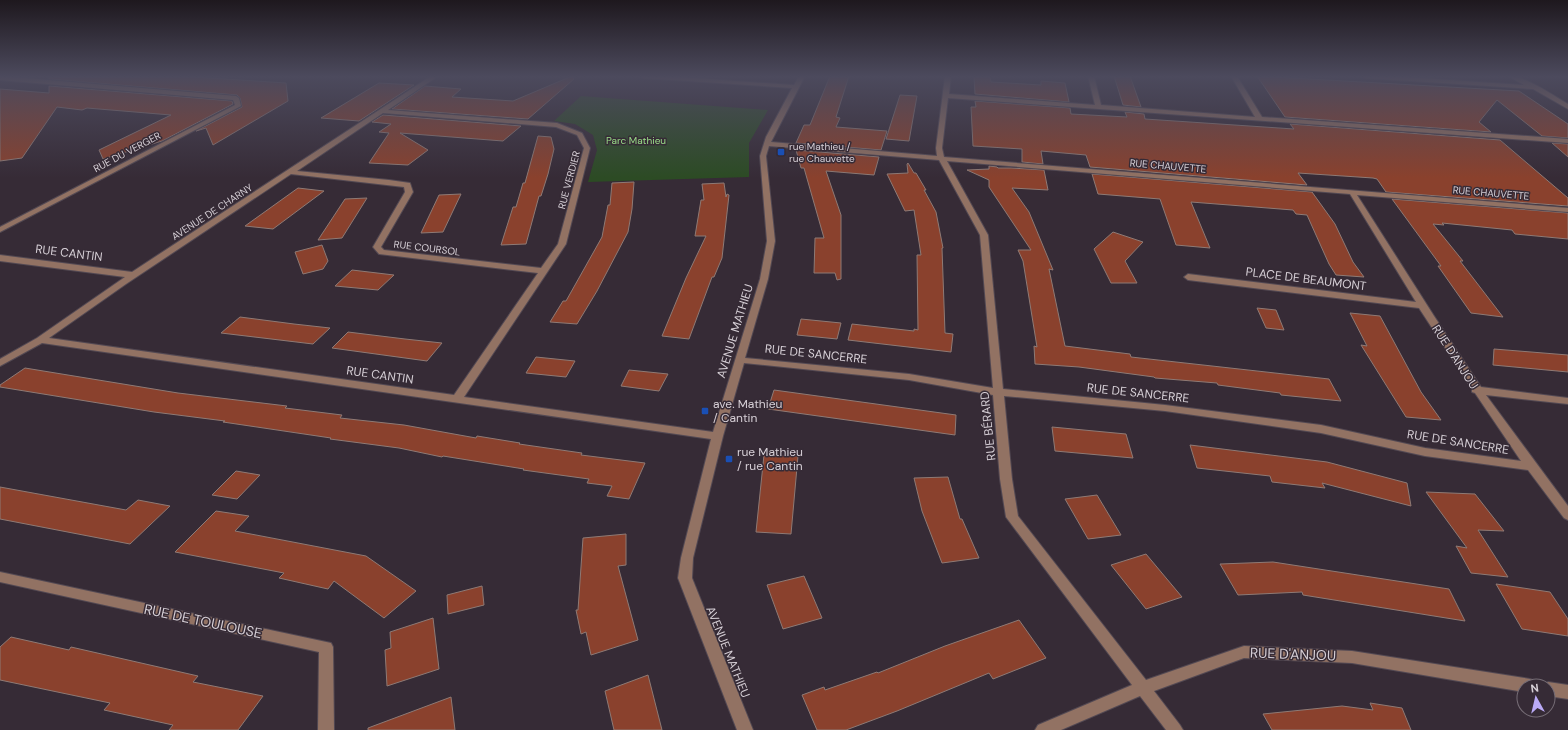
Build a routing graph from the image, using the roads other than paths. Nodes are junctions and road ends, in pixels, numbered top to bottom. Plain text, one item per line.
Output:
1 (230, 110) edge
2 (784, 110) edge
3 (943, 110) edge
4 (1153, 110) edge
5 (1254, 110) edge
6 (383, 111) joint
7 (1259, 118) junction
8 (1568, 141) edge
9 (766, 144) junction
10 (941, 158) junction
11 (290, 172) junction
12 (1352, 192) junction
13 (1568, 210) edge
14 (0, 230) edge
15 (0, 258) edge
16 (545, 272) junction
17 (134, 275) junction
18 (1188, 277) dead end
19 (1421, 305) junction
20 (40, 340) junction
21 (740, 360) junction
22 (0, 363) edge
23 (1476, 390) junction
24 (998, 392) junction
25 (457, 399) junction
26 (1568, 401) edge
27 (717, 436) junction
28 (1530, 466) junction
29 (1568, 515) edge
30 (0, 577) edge
31 (1516, 684) edge
32 (1142, 688) junction
33 (1556, 690) edge
34 (1568, 692) edge
35 (326, 730) edge
36 (745, 730) edge
37 (1043, 730) edge
38 (1176, 730) edge

1 - 14 street, RUE DU VERGER
2 - 9 street, AVENUE MATHIEU
3 - 10 street, RUE BÉRARD
4 - 7 street
5 - 7 street
6 - 11 street, AVENUE DE CHARNY
6 - 16 street, RUE VERDIER
7 - 8 street
9 - 10 street, RUE CHAUVETTE
9 - 21 street, AVENUE MATHIEU
10 - 12 street, RUE CHAUVETTE
10 - 24 street, RUE BÉRARD
11 - 16 street, RUE COURSOL
11 - 17 street, AVENUE DE CHARNY
12 - 13 street, RUE CHAUVETTE
12 - 19 street, RUE D'ANJOU
15 - 17 street, RUE CANTIN
16 - 25 street, RUE VERDIER
17 - 20 street, AVENUE DE CHARNY
18 - 19 street, PLACE DE BEAUMONT
19 - 23 street, RUE D'ANJOU
20 - 22 street, AVENUE DE CHARNY
20 - 25 street, RUE CANTIN
21 - 24 street, RUE DE SANCERRE
21 - 27 street, AVENUE MATHIEU
23 - 26 street
23 - 28 street, RUE D'ANJOU
24 - 28 street, RUE DE SANCERRE
24 - 32 street, RUE BÉRARD
25 - 27 street, RUE CANTIN
27 - 36 street, AVENUE MATHIEU
28 - 29 street, RUE D'ANJOU
30 - 35 street, RUE DE TOULOUSE
31 - 32 street, RUE D'ANJOU
32 - 37 street, RUE D'ANJOU
32 - 38 street, RUE BÉRARD
33 - 34 street

